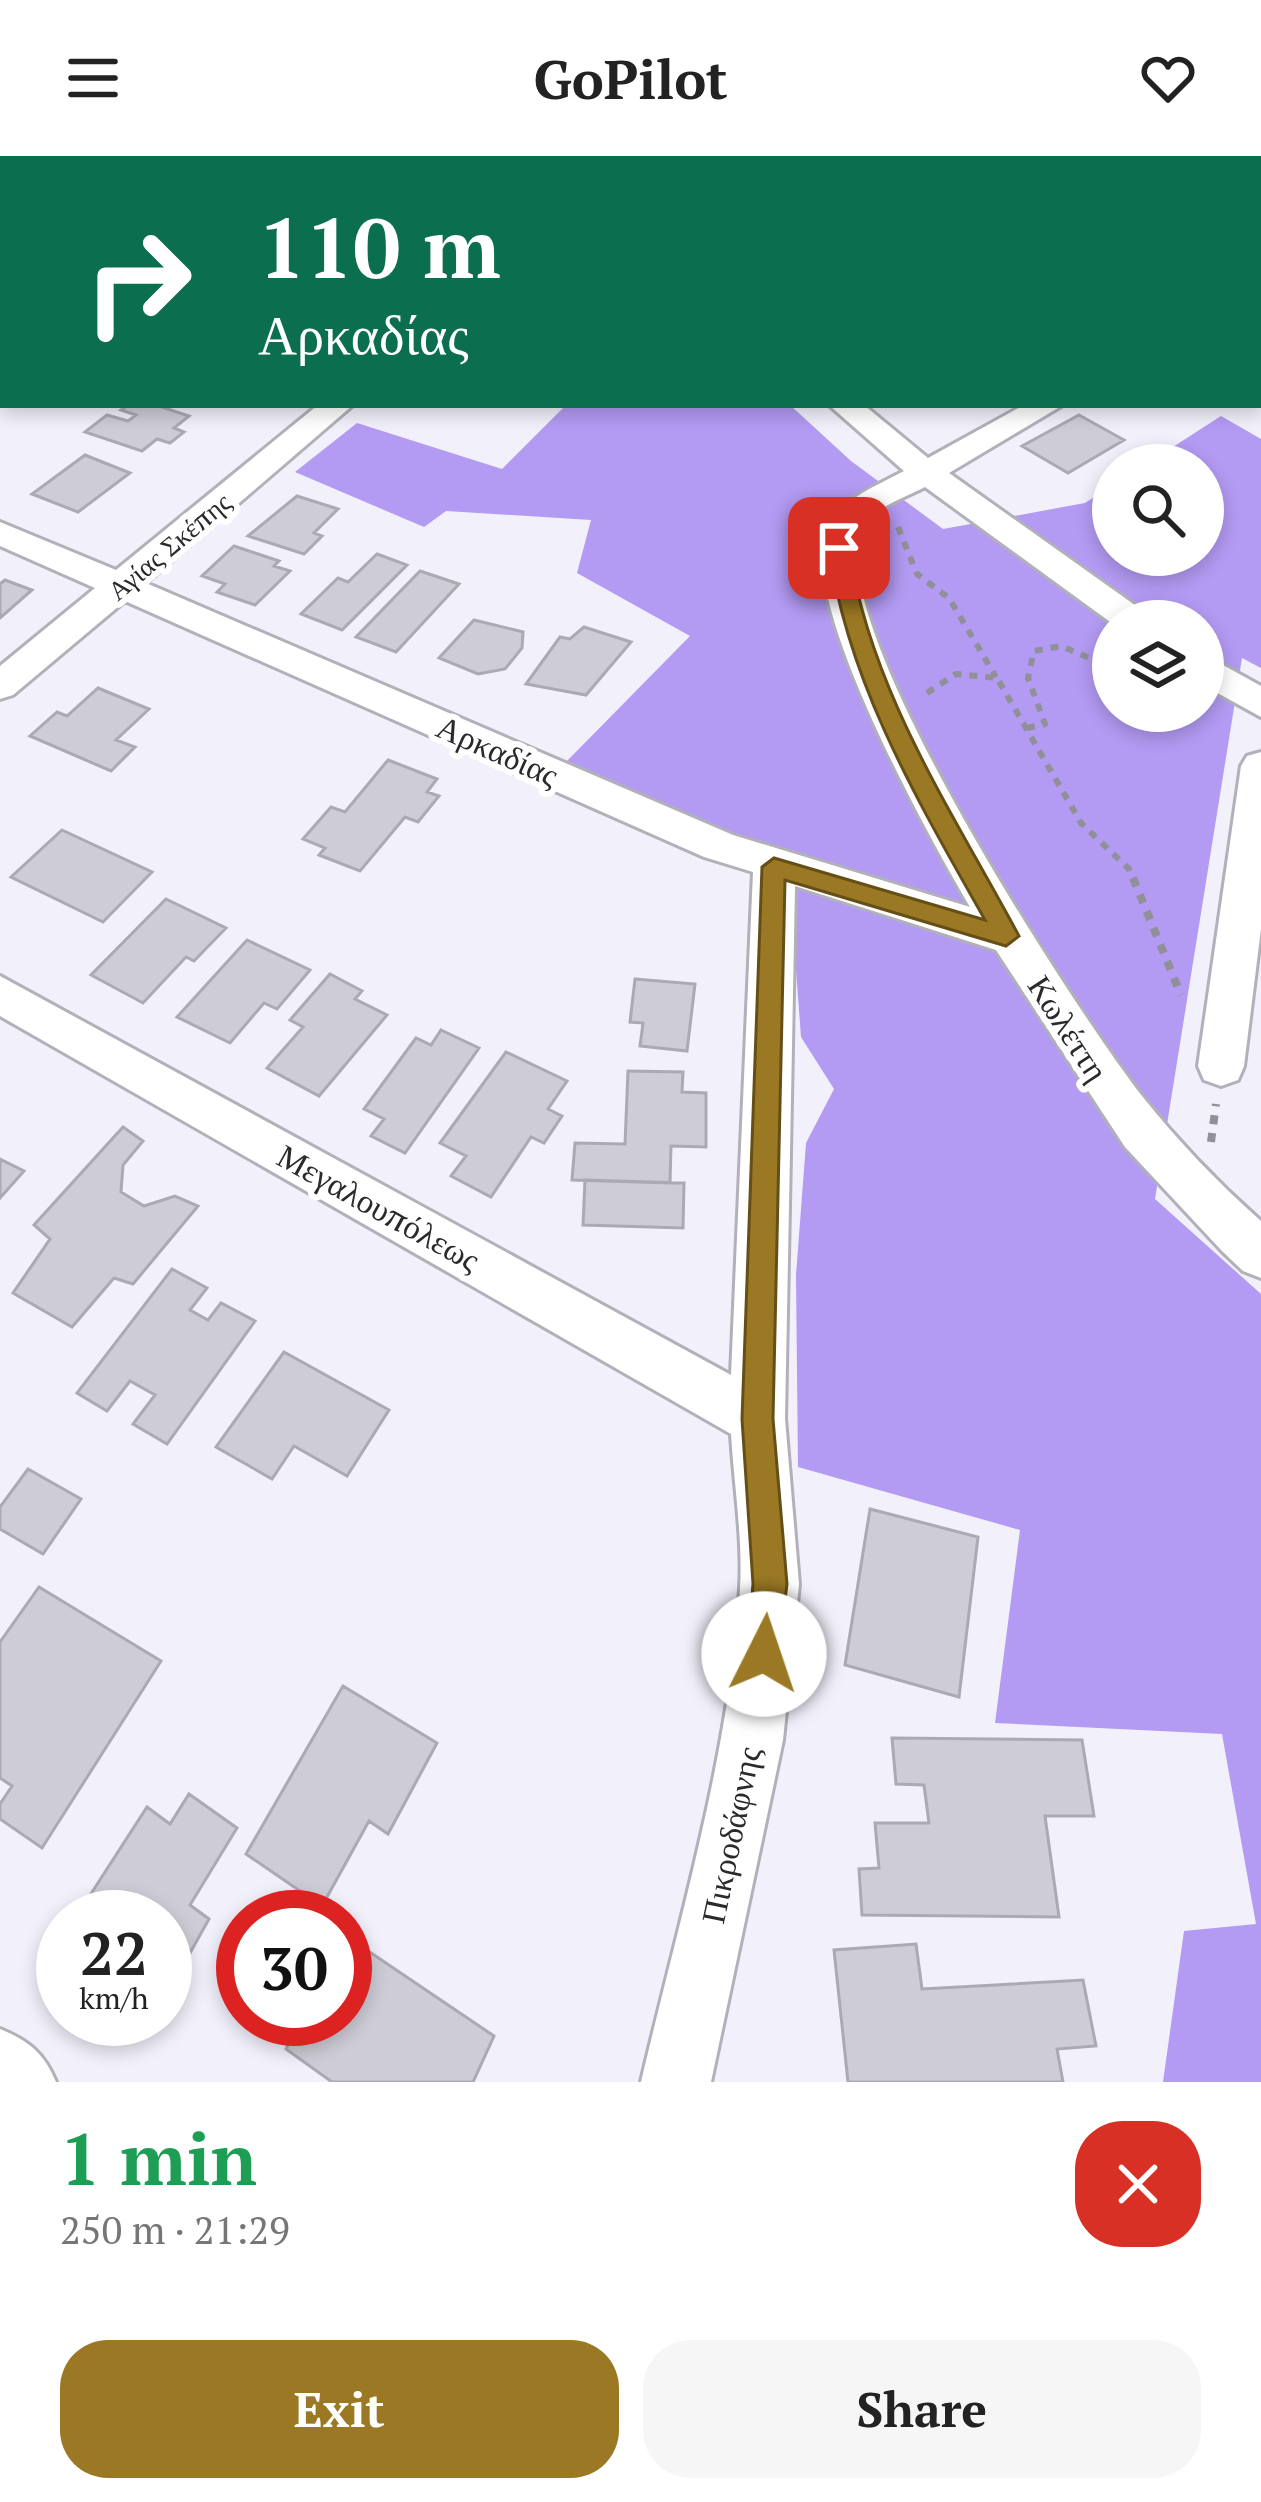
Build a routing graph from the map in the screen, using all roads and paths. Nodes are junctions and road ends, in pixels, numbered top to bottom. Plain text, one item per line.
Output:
1 (333, 408) edge
2 (849, 408) edge
3 (1041, 408) edge
4 (924, 471) junction
5 (884, 492) junction
6 (0, 533) edge
7 (122, 587) junction
8 (1104, 600) edge
9 (1092, 657) edge
10 (997, 678) junction
11 (1224, 681) edge
12 (0, 686) edge
13 (922, 703) dead end
14 (1261, 704) edge
15 (1027, 728) junction
16 (1261, 766) edge
17 (774, 867) junction
18 (1006, 936) junction
19 (0, 994) edge
20 (1222, 1053) joint
21 (1261, 1254) edge
22 (758, 1419) junction
23 (0, 2064) edge
24 (21, 2082) edge
25 (676, 2082) edge

1 - 7 street, Αγίας Σκέπης
2 - 4 street
3 - 4 street, Κωλέττη
4 - 5 street, Κωλέττη
4 - 8 street
5 - 10 path
5 - 18 street, Κωλέττη
6 - 7 street, Αρκαδίας
7 - 12 street, Αγίας Σκέπης
7 - 17 street, Αρκαδίας
9 - 15 path
10 - 13 path
10 - 15 path
11 - 14 street
15 - 20 path
16 - 20 street
17 - 18 street, Αρκαδίας
17 - 22 street, Πικροδάφνης
18 - 21 street, Κωλέττη
19 - 22 street, Μεγαλουπόλεως
22 - 25 street, Πικροδάφνης
23 - 24 street

